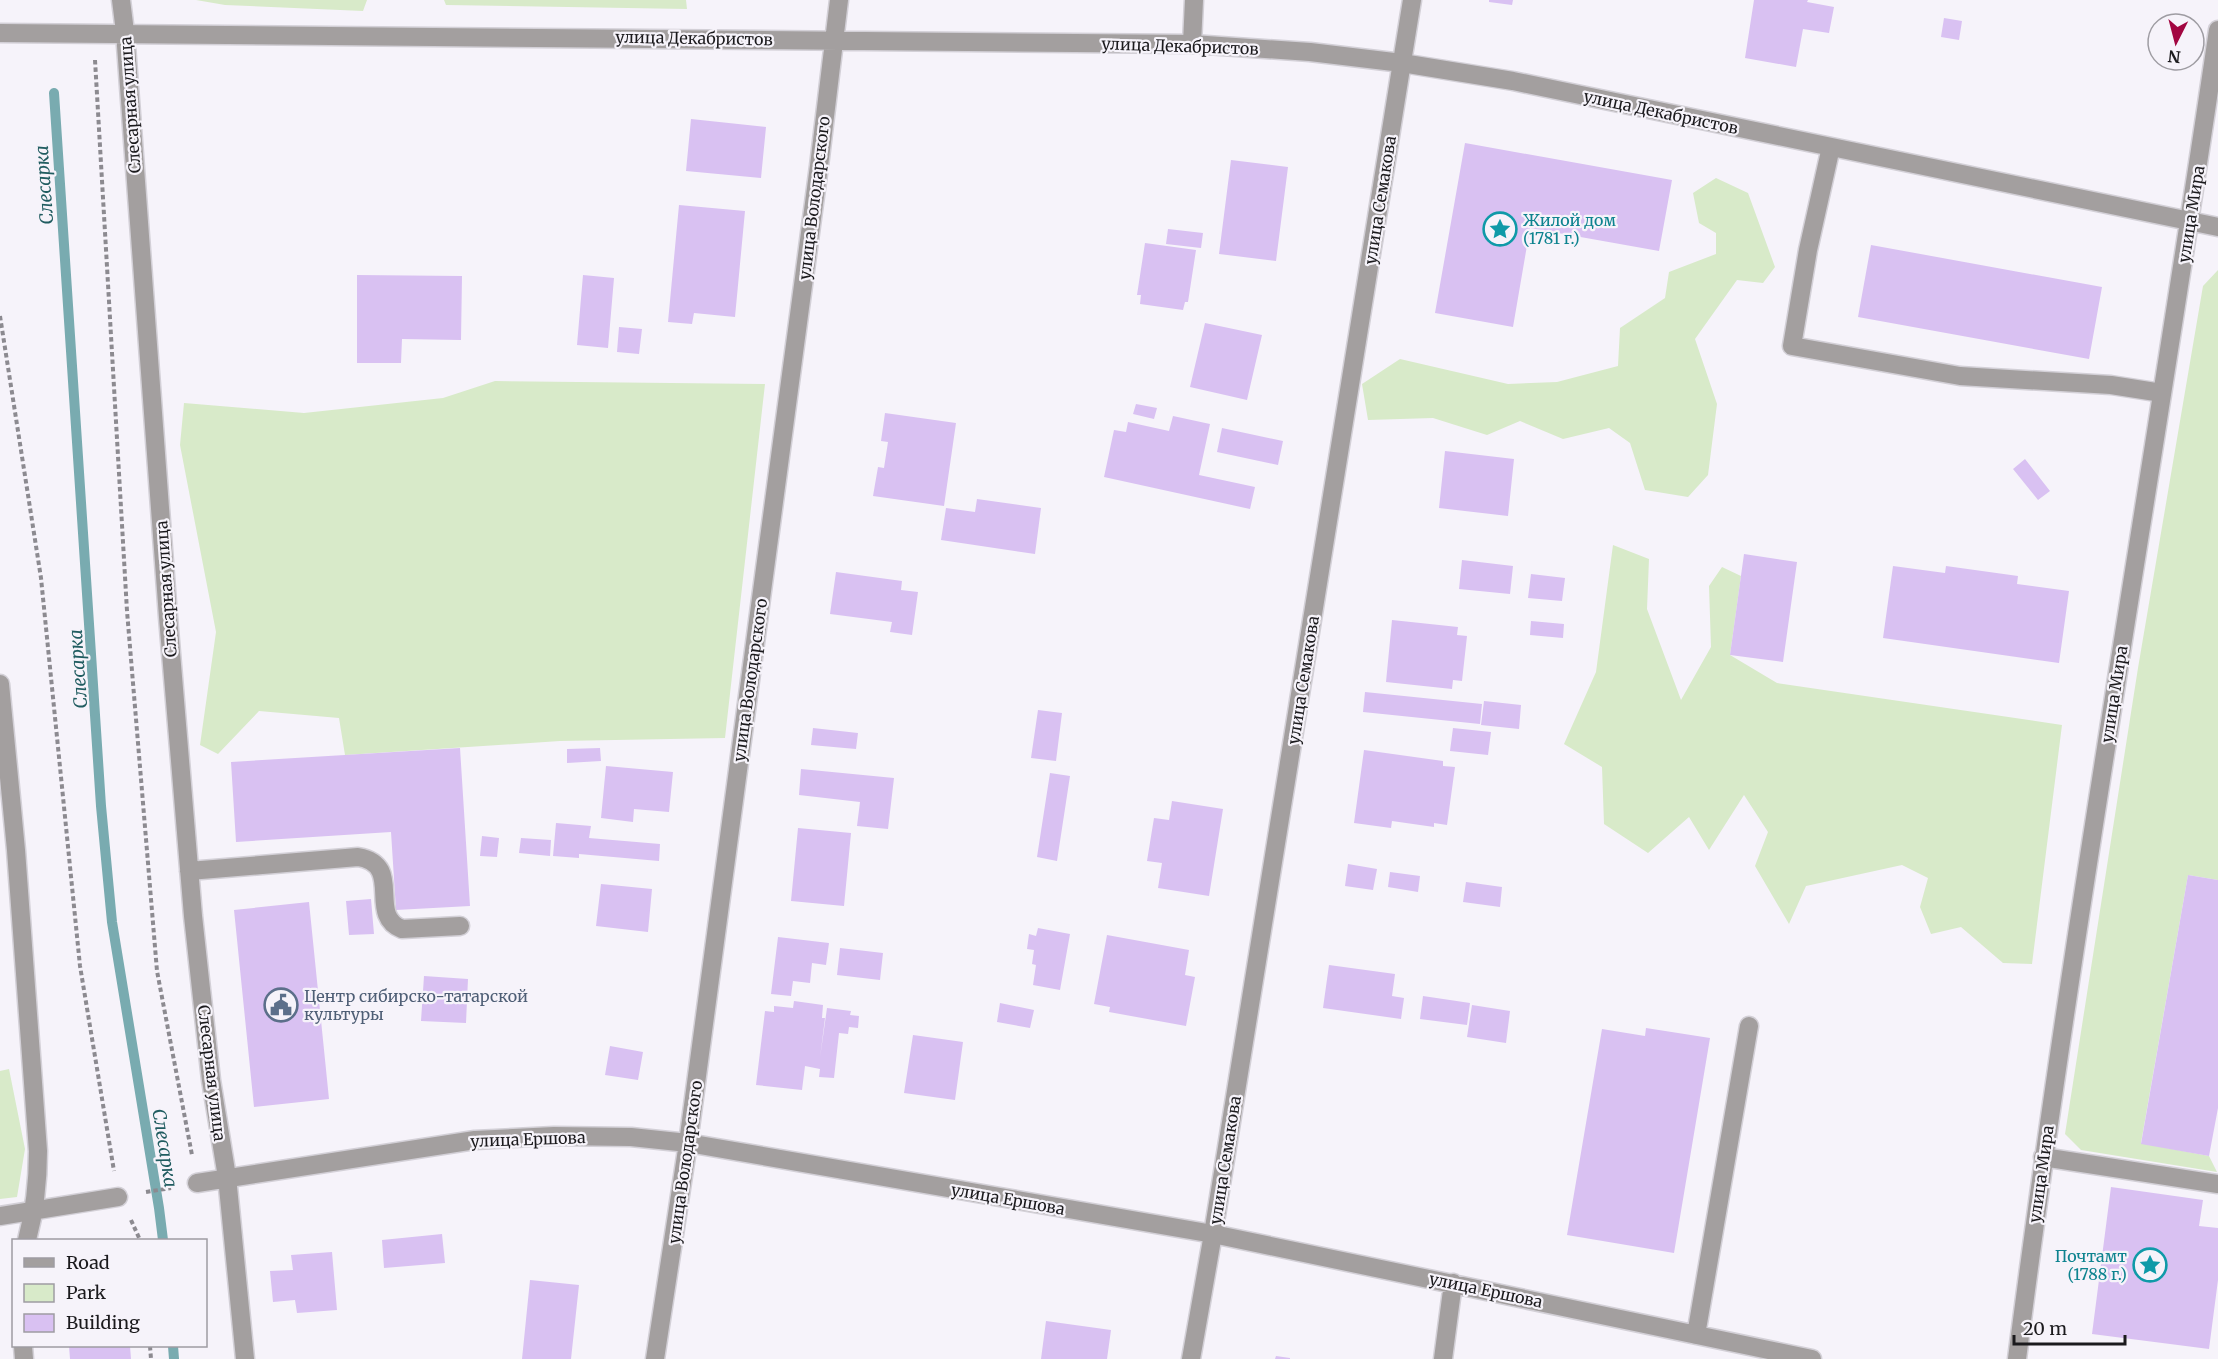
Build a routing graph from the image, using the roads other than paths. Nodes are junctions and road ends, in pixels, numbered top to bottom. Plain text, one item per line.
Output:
1 (121, 0) edge
2 (839, 0) edge
3 (1194, 0) edge
4 (1412, 0) edge
5 (2218, 30) edge
6 (125, 32) junction
7 (0, 33) edge
8 (834, 39) junction
9 (1192, 44) junction
10 (1402, 63) junction
11 (1831, 147) junction
12 (2190, 221) junction
13 (2218, 227) edge
14 (2162, 393) junction
15 (0, 684) edge
16 (189, 870) junction
17 (460, 926) dead end
18 (1749, 1026) dead end
19 (688, 1143) junction
20 (2043, 1157) junction
21 (227, 1177) junction
22 (197, 1183) road end
23 (2218, 1184) edge
24 (118, 1197) road end
25 (35, 1210) junction
26 (0, 1216) edge
27 (1213, 1234) junction
28 (27, 1239) edge
29 (1453, 1283) junction
30 (1696, 1335) junction
31 (245, 1359) edge
32 (655, 1359) edge
33 (1191, 1359) edge
34 (1443, 1359) edge
35 (1812, 1359) edge
36 (2017, 1359) edge

1 - 6 street, Слесарная улица
2 - 8 street, улица Володарского
3 - 9 street
4 - 10 street, улица Семакова
5 - 12 street, улица Мира
6 - 7 street, улица Декабристов
6 - 8 street, улица Декабристов
6 - 16 street, Слесарная улица
8 - 9 street, улица Декабристов
8 - 19 street, улица Володарского
9 - 10 street, улица Декабристов
10 - 11 street, улица Декабристов
10 - 27 street, улица Семакова
11 - 12 street, улица Декабристов
11 - 14 street
12 - 13 street, улица Декабристов
12 - 14 street, улица Мира
14 - 20 street, улица Мира
15 - 25 street
16 - 17 street
16 - 21 street, Слесарная улица
18 - 30 street
19 - 21 street, улица Ершова
19 - 27 street, улица Ершова
19 - 32 street, улица Володарского
20 - 23 street
20 - 36 street, улица Мира
21 - 22 street, улица Ершова
21 - 31 street, Слесарная улица
24 - 25 street
25 - 26 street
25 - 28 street
27 - 29 street, улица Ершова
27 - 33 street, улица Семакова
29 - 30 street, улица Ершова
29 - 34 street
30 - 35 street, улица Ершова

